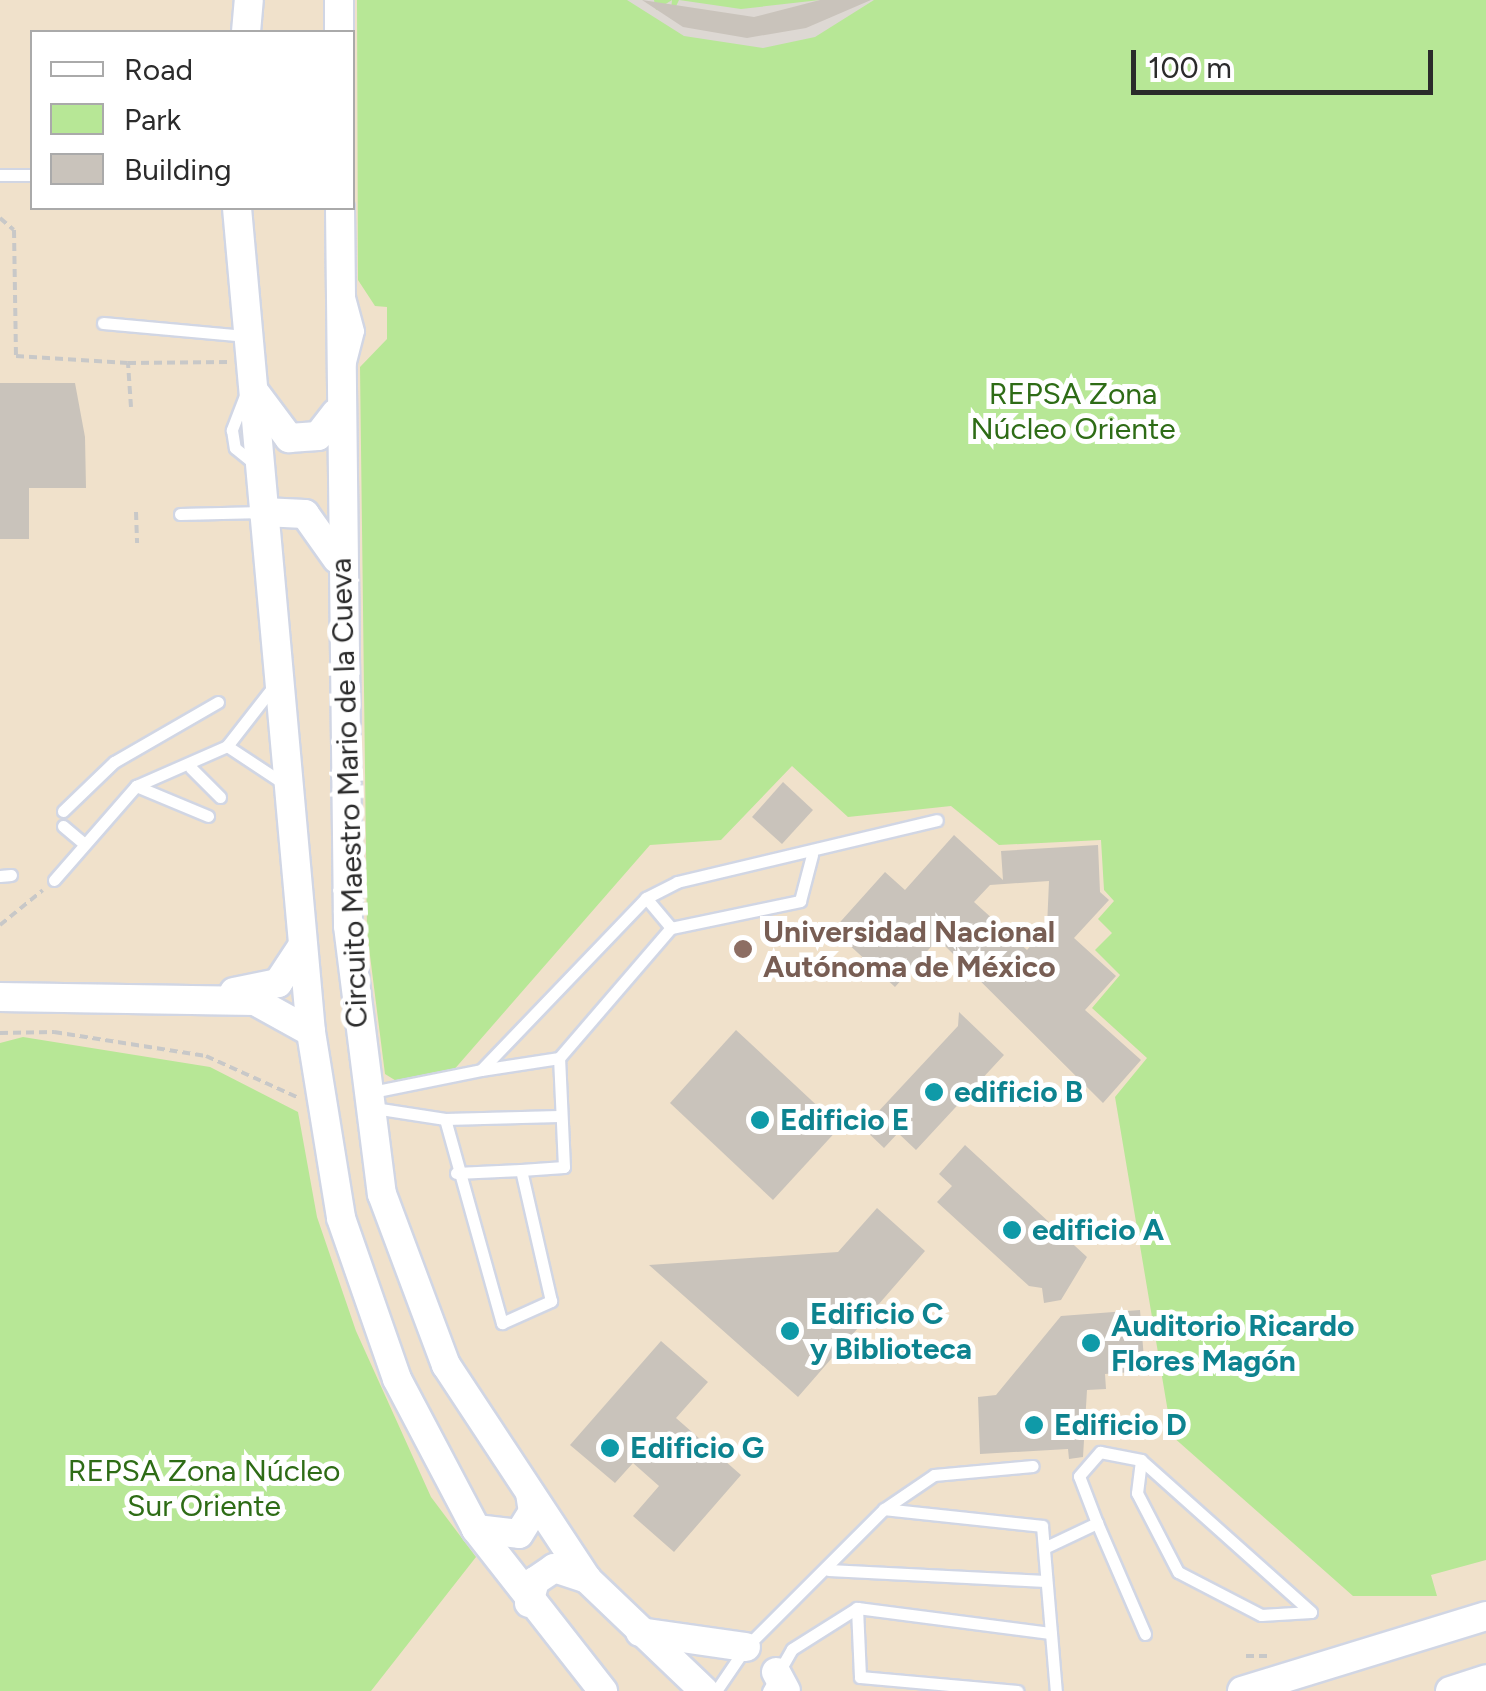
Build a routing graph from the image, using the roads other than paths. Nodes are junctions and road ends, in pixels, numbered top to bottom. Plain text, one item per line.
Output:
1 (249, 0) edge
2 (339, 0) edge
3 (246, 30) edge
4 (339, 30) edge
5 (0, 175) edge
6 (30, 175) edge
7 (237, 210) edge
8 (340, 210) edge
9 (102, 323) dead end
10 (249, 361) junction
11 (336, 414) junction
12 (263, 512) junction
13 (180, 514) dead end
14 (341, 570) junction
15 (278, 679) junction
16 (218, 702) dead end
17 (228, 746) junction
18 (191, 768) junction
19 (136, 786) junction
20 (289, 787) junction
21 (220, 797) dead end
22 (63, 811) dead end
23 (208, 816) dead end
24 (937, 820) dead end
25 (63, 826) dead end
26 (83, 842) junction
27 (812, 855) junction
28 (54, 880) road end
29 (646, 898) junction
30 (671, 928) junction
31 (303, 944) junction
32 (0, 997) edge
33 (211, 997) junction
34 (311, 1032) junction
35 (559, 1058) junction
36 (481, 1070) junction
37 (365, 1101) junction
38 (559, 1116) junction
39 (445, 1119) junction
40 (521, 1170) junction
41 (456, 1174) junction
42 (1141, 1460) junction
43 (1033, 1466) dead end
44 (530, 1493) junction
45 (884, 1509) junction
46 (1097, 1524) junction
47 (476, 1529) junction
48 (1044, 1548) junction
49 (830, 1570) junction
50 (587, 1579) junction
51 (1045, 1581) junction
52 (528, 1603) junction
53 (857, 1608) junction
54 (1486, 1616) edge
55 (640, 1632) junction
56 (1050, 1633) junction
57 (1145, 1634) dead end
58 (746, 1647) junction
59 (1486, 1679) edge
60 (777, 1685) edge
61 (602, 1691) edge
62 (704, 1691) edge
63 (716, 1691) edge
64 (1017, 1691) edge
65 (1056, 1691) edge
66 (1242, 1691) edge
67 (1450, 1691) edge

1 - 3 street
2 - 4 street
5 - 6 lane
7 - 10 street, Circuito Maestro Mario de la Cueva
8 - 11 street, Circuito Maestro Mario de la Cueva
9 - 10 lane
10 - 11 street
10 - 12 street, Circuito Maestro Mario de la Cueva
11 - 14 street, Circuito Maestro Mario de la Cueva
12 - 13 lane
12 - 14 street
12 - 15 street, Circuito Maestro Mario de la Cueva
14 - 37 street, Circuito Maestro Mario de la Cueva
15 - 17 lane
15 - 20 street, Circuito Maestro Mario de la Cueva
16 - 22 lane
17 - 18 lane
17 - 20 lane
18 - 19 lane
18 - 21 lane
19 - 23 lane
19 - 26 lane
20 - 31 street, Circuito Maestro Mario de la Cueva
24 - 27 lane
25 - 26 lane
26 - 28 lane
27 - 29 lane
27 - 30 lane
29 - 30 lane
29 - 36 lane
30 - 35 lane
31 - 33 street, Circuito Maestro Mario de la Cueva
31 - 34 street, Circuito Maestro Mario de la Cueva
32 - 33 street, Circuito Maestro Mario de la Cueva
33 - 34 street, Circuito Maestro Mario de la Cueva
34 - 47 street, Circuito Maestro Mario de la Cueva
35 - 36 lane
35 - 38 lane
36 - 37 lane
37 - 39 lane
37 - 44 street, Circuito Maestro Mario de la Cueva
38 - 39 lane
38 - 40 lane
39 - 41 lane
40 - 41 lane
40 - 41 lane
42 - 42 lane
42 - 46 lane
43 - 45 lane
44 - 47 street
44 - 50 street, Circuito Maestro Mario de la Cueva
45 - 48 lane
45 - 49 lane
46 - 48 lane
46 - 57 lane
47 - 52 street, Circuito Maestro Mario de la Cueva
48 - 51 lane
49 - 51 lane
49 - 58 lane
50 - 52 street
50 - 55 street, Circuito Maestro Mario de la Cueva
51 - 56 lane
52 - 61 street, Circuito Maestro Mario de la Cueva
53 - 56 lane
53 - 60 lane
53 - 64 lane
54 - 66 street
55 - 58 street
55 - 62 street, Circuito Maestro Mario de la Cueva
56 - 65 lane
58 - 63 lane
59 - 67 street

